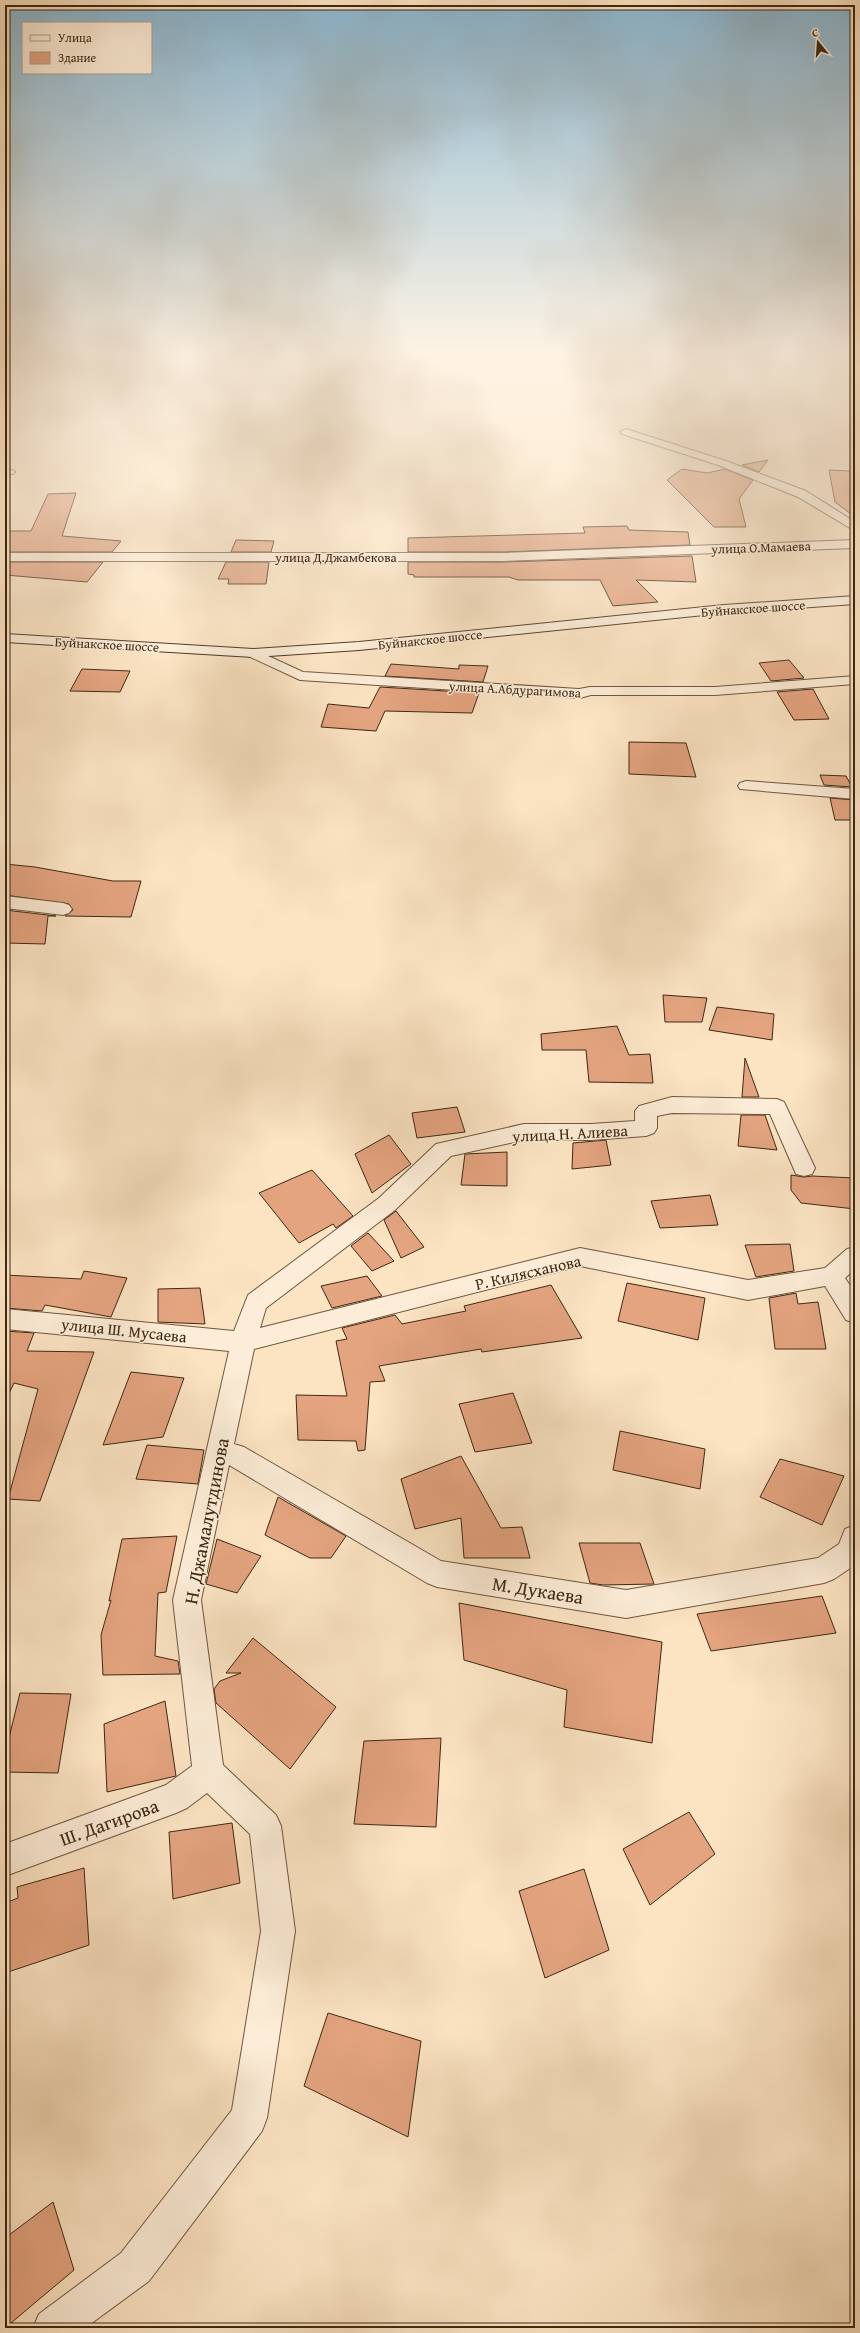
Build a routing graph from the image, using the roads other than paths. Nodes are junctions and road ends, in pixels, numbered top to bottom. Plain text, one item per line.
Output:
1 (724, 464) edge
2 (855, 526) edge
3 (855, 544) edge
4 (666, 550) joint
5 (5, 557) edge
6 (855, 600) edge
7 (5, 638) edge
8 (253, 653) junction
9 (855, 680) edge
10 (746, 786) dead end
11 (855, 794) edge
12 (5, 902) edge
13 (64, 909) dead end
14 (804, 1168) dead end
15 (855, 1256) edge
16 (831, 1276) junction
17 (855, 1313) edge
18 (5, 1319) edge
19 (244, 1342) junction
20 (236, 1455) dead end
21 (855, 1538) edge
22 (208, 1773) junction
23 (5, 1860) edge
24 (53, 2328) edge

1 - 2 street
3 - 4 street, улица О.Мамаева
4 - 5 street, улица Д.Джамбекова
6 - 8 street, Буйнакское шоссе
7 - 8 street, Буйнакское шоссе
8 - 9 street, улица А.Абдурагимова
10 - 11 street
12 - 13 street
14 - 19 street, улица Н. Алиева
15 - 16 street
16 - 17 street
16 - 19 street, Р. Килясханова
18 - 19 street, улица Ш. Мусаева
19 - 22 street, Н. Джамалутдинова
20 - 21 street, М. Дукаева
22 - 23 street, Ш. Дагирова
22 - 24 street

